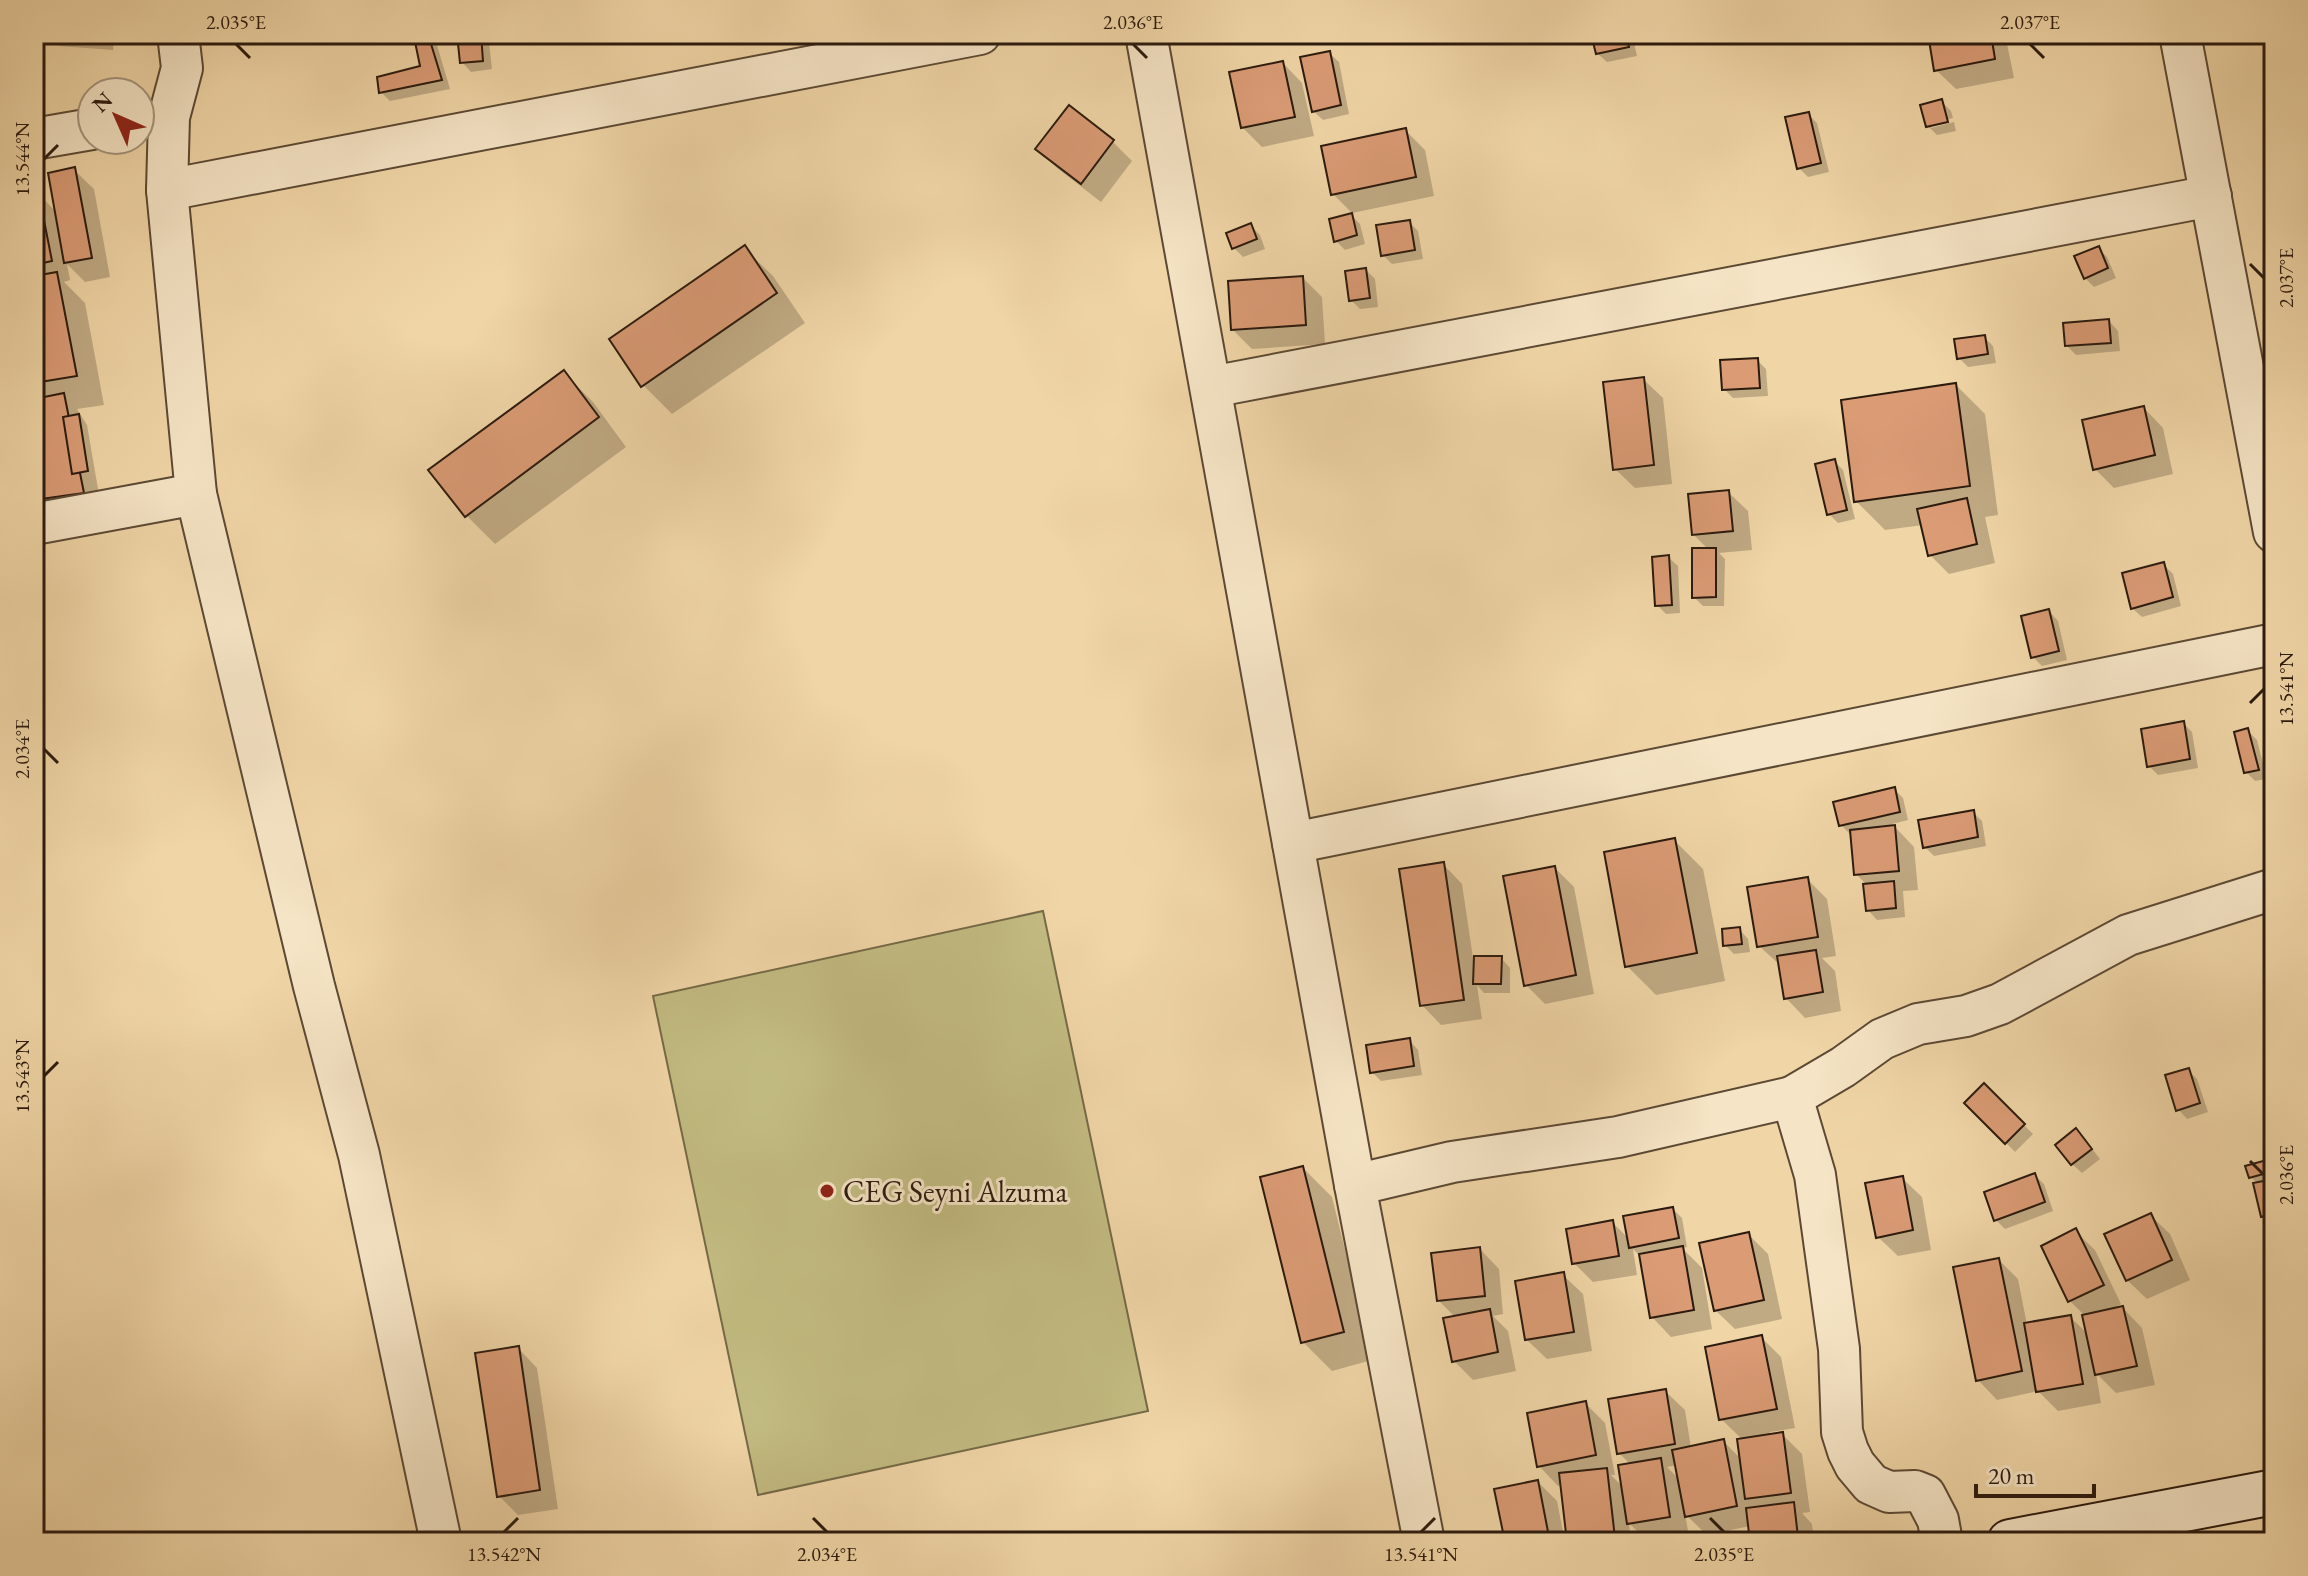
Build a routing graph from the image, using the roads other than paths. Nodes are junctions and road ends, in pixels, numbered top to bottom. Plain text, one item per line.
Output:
1 (178, 34) edge
2 (980, 34) edge
3 (1146, 34) edge
4 (2180, 34) edge
5 (869, 44) edge
6 (156, 118) edge
7 (156, 126) edge
8 (76, 132) edge
9 (34, 139) edge
10 (167, 190) junction
11 (2211, 196) junction
12 (1211, 387) junction
13 (196, 494) junction
14 (34, 524) edge
15 (2274, 532) edge
16 (2274, 644) edge
17 (1293, 843) junction
18 (2274, 889) edge
19 (1792, 1097) junction
20 (1355, 1185) junction
21 (2274, 1492) edge
22 (441, 1542) edge
23 (1424, 1542) edge
24 (1942, 1542) edge
25 (2010, 1542) edge

1 - 6 street
2 - 5 street
3 - 12 street
4 - 11 street
5 - 10 street
7 - 10 street
8 - 9 street
10 - 13 street
11 - 12 street
11 - 15 street
12 - 17 street
13 - 14 street
13 - 22 street
16 - 17 street
17 - 20 street
18 - 19 street
19 - 20 street
19 - 24 street
20 - 23 street
21 - 25 main road

